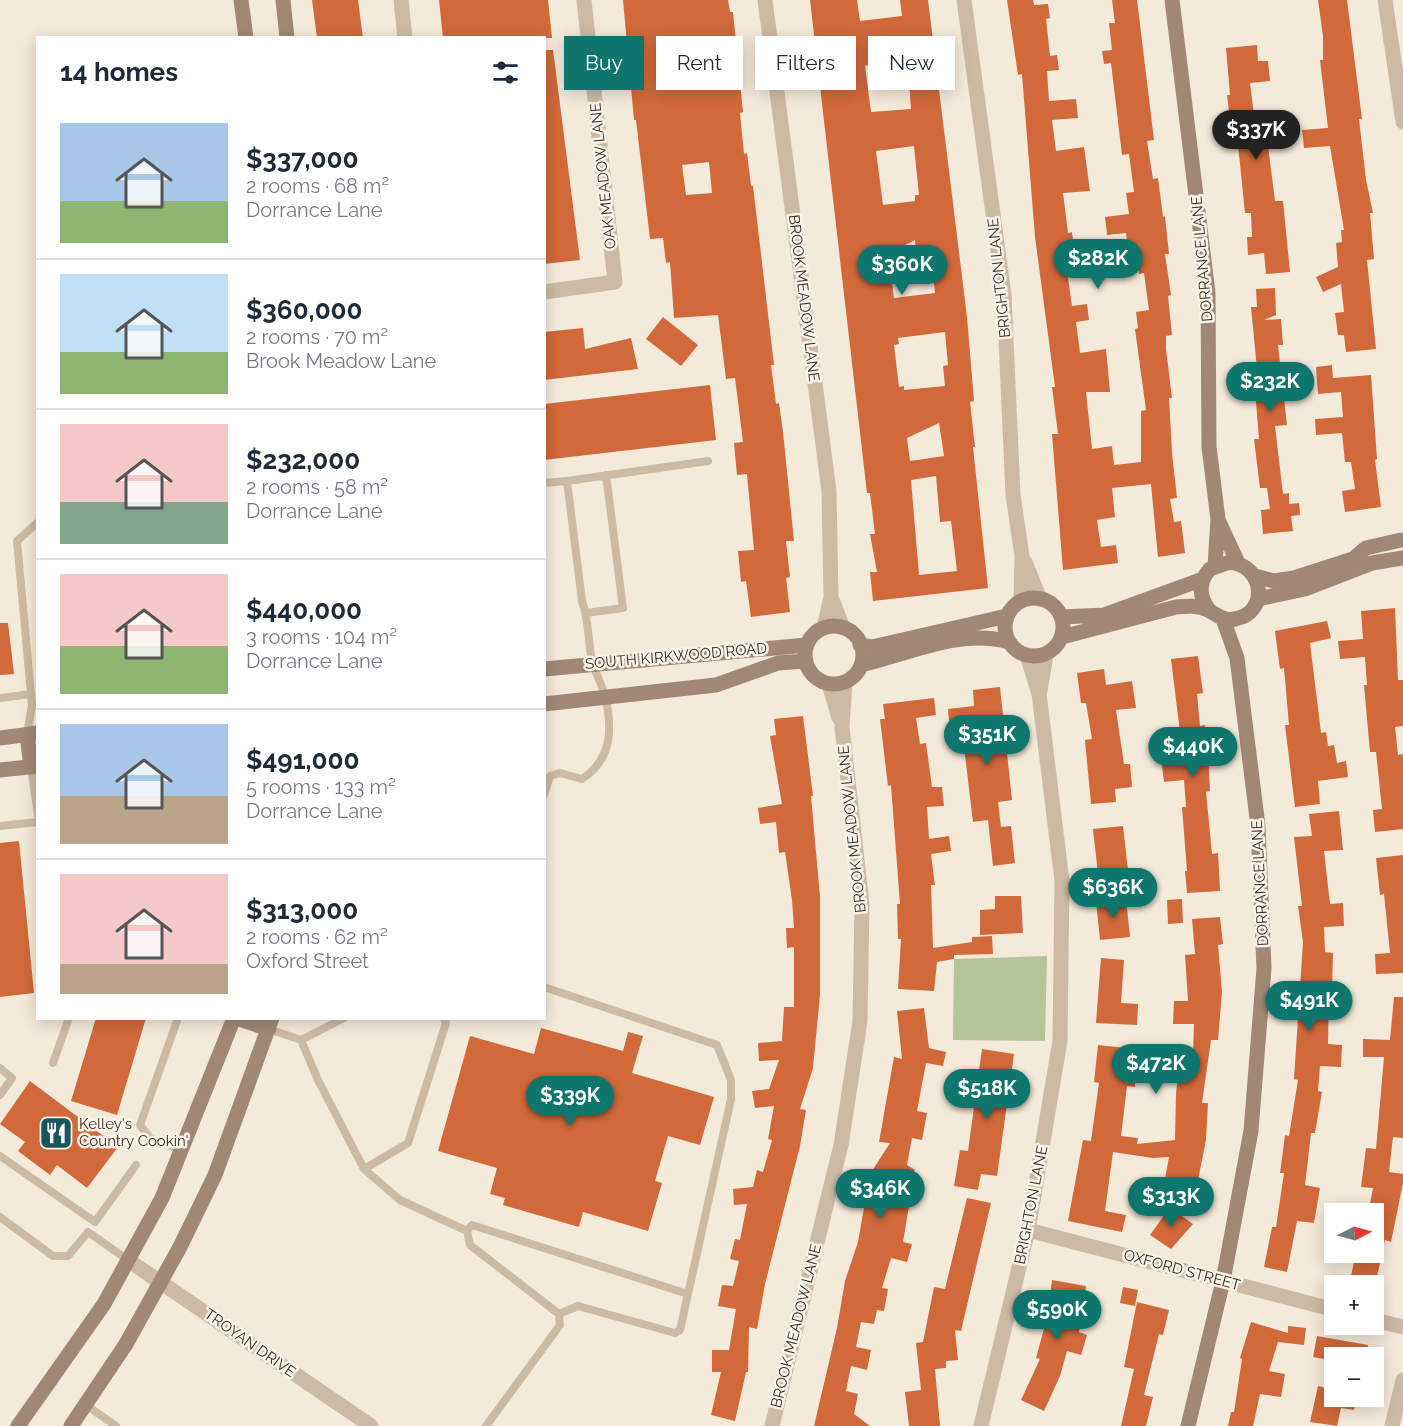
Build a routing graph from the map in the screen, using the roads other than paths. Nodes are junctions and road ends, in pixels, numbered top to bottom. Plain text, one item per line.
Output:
1 (242, 0) edge
2 (283, 0) edge
3 (401, 0) edge
4 (584, 0) edge
5 (765, 0) edge
6 (964, 0) edge
7 (1172, 0) edge
8 (1385, 0) edge
9 (246, 36) edge
10 (287, 36) edge
11 (405, 36) edge
12 (1403, 122) edge
13 (546, 292) edge
14 (708, 461) dead end
15 (606, 475) junction
16 (567, 481) junction
17 (546, 483) edge
18 (1218, 519) junction
19 (36, 524) edge
20 (1402, 546) edge
21 (1022, 556) junction
22 (1238, 562) junction
23 (1215, 566) junction
24 (1255, 576) junction
25 (1203, 579) junction
26 (831, 597) junction
27 (1040, 599) junction
28 (1258, 599) junction
29 (1021, 601) junction
30 (1209, 610) junction
31 (586, 613) junction
32 (1007, 616) junction
33 (1061, 616) junction
34 (1241, 618) junction
35 (1222, 619) junction
36 (824, 628) junction
37 (843, 628) junction
38 (1062, 637) junction
39 (1009, 642) junction
40 (807, 645) junction
41 (860, 645) junction
42 (1027, 655) junction
43 (1046, 655) junction
44 (1237, 658) junction
45 (806, 661) junction
46 (592, 662) junction
47 (861, 665) junction
48 (546, 669) edge
49 (34, 677) edge
50 (845, 682) junction
51 (829, 684) junction
52 (31, 694) junction
53 (1039, 694) junction
54 (605, 696) junction
55 (0, 698) edge
56 (546, 704) edge
57 (842, 727) junction
58 (32, 734) edge
59 (0, 738) edge
60 (34, 767) edge
61 (0, 770) edge
62 (546, 789) edge
63 (36, 791) edge
64 (36, 822) edge
65 (0, 826) edge
66 (546, 988) edge
67 (68, 1020) edge
68 (177, 1020) edge
69 (234, 1020) edge
70 (247, 1020) edge
71 (340, 1020) edge
72 (445, 1020) edge
73 (270, 1024) edge
74 (301, 1040) junction
75 (53, 1063) dead end
76 (0, 1068) edge
77 (0, 1095) edge
78 (181, 1150) junction
79 (0, 1156) edge
80 (136, 1165) dead end
81 (364, 1169) junction
82 (0, 1216) edge
83 (95, 1222) junction
84 (1029, 1230) junction
85 (466, 1231) junction
86 (88, 1232) junction
87 (128, 1260) junction
88 (162, 1281) junction
89 (1223, 1281) junction
90 (688, 1294) junction
91 (1324, 1307) edge
92 (559, 1314) junction
93 (1384, 1322) edge
94 (1403, 1327) edge
95 (1403, 1380) edge
96 (86, 1405) junction
97 (18, 1426) edge
98 (71, 1426) edge
99 (116, 1426) edge
100 (371, 1426) edge
101 (486, 1426) edge
102 (772, 1426) edge
103 (981, 1426) edge
104 (1188, 1426) edge
105 (1392, 1426) edge

1 - 9 main road
2 - 10 main road
3 - 11 street
4 - 13 street, OAK MEADOW LANE
5 - 26 street, BROOK MEADOW LANE
6 - 21 street, BRIGHTON LANE
7 - 18 main road, DORRANCE LANE
8 - 12 street
14 - 15 lane
15 - 16 lane
15 - 31 lane
16 - 17 lane
16 - 31 lane
18 - 22 main road, DORRANCE LANE
18 - 23 main road, DORRANCE LANE
19 - 49 lane
20 - 24 main road
20 - 28 main road
21 - 27 street, BRIGHTON LANE
21 - 29 street, BRIGHTON LANE
22 - 23 main road
22 - 24 main road
23 - 25 main road
24 - 28 main road
25 - 30 main road
25 - 33 main road
26 - 36 street, BROOK MEADOW LANE
26 - 37 street, BROOK MEADOW LANE
27 - 29 main road
27 - 33 main road
28 - 34 main road
29 - 32 main road
30 - 35 main road
30 - 38 main road
31 - 46 lane
32 - 39 main road
32 - 41 main road
33 - 38 main road
34 - 35 main road
34 - 44 main road, DORRANCE LANE
35 - 44 main road, DORRANCE LANE
36 - 37 main road
36 - 40 main road
37 - 41 main road
38 - 43 main road
39 - 42 main road
39 - 47 main road
40 - 45 main road
40 - 46 main road, SOUTH KIRKWOOD ROAD
41 - 47 main road
42 - 43 main road
42 - 53 street, BRIGHTON LANE
43 - 53 street, BRIGHTON LANE
44 - 89 main road, DORRANCE LANE
45 - 51 main road
45 - 54 main road, SOUTH KIRKWOOD ROAD
46 - 48 main road, SOUTH KIRKWOOD ROAD
46 - 54 lane
47 - 50 main road
49 - 52 lane
50 - 51 main road
50 - 57 street, BROOK MEADOW LANE
51 - 57 street, BROOK MEADOW LANE
52 - 55 lane
52 - 58 lane
53 - 84 street, BRIGHTON LANE
54 - 56 main road, SOUTH KIRKWOOD ROAD
54 - 62 lane
57 - 102 street, BROOK MEADOW LANE
58 - 59 main road
58 - 60 main road
60 - 61 main road
60 - 63 lane
64 - 65 lane
66 - 90 lane
67 - 75 lane
68 - 78 lane
69 - 78 main road
70 - 73 main road
71 - 74 lane
72 - 81 lane
73 - 74 lane
73 - 88 main road
74 - 81 lane
76 - 77 lane
78 - 87 main road
79 - 83 lane
80 - 83 lane
81 - 85 lane
82 - 86 lane
83 - 86 lane
84 - 89 street, OXFORD STREET
84 - 103 street, BRIGHTON LANE
85 - 90 lane
85 - 92 lane
86 - 87 lane
87 - 88 street, TROYAN DRIVE
87 - 97 main road
88 - 96 main road
88 - 100 street, TROYAN DRIVE
89 - 91 street, OXFORD STREET
89 - 104 main road, DORRANCE LANE
90 - 92 lane
92 - 101 lane
93 - 94 street
95 - 105 street
96 - 98 main road
96 - 99 lane

